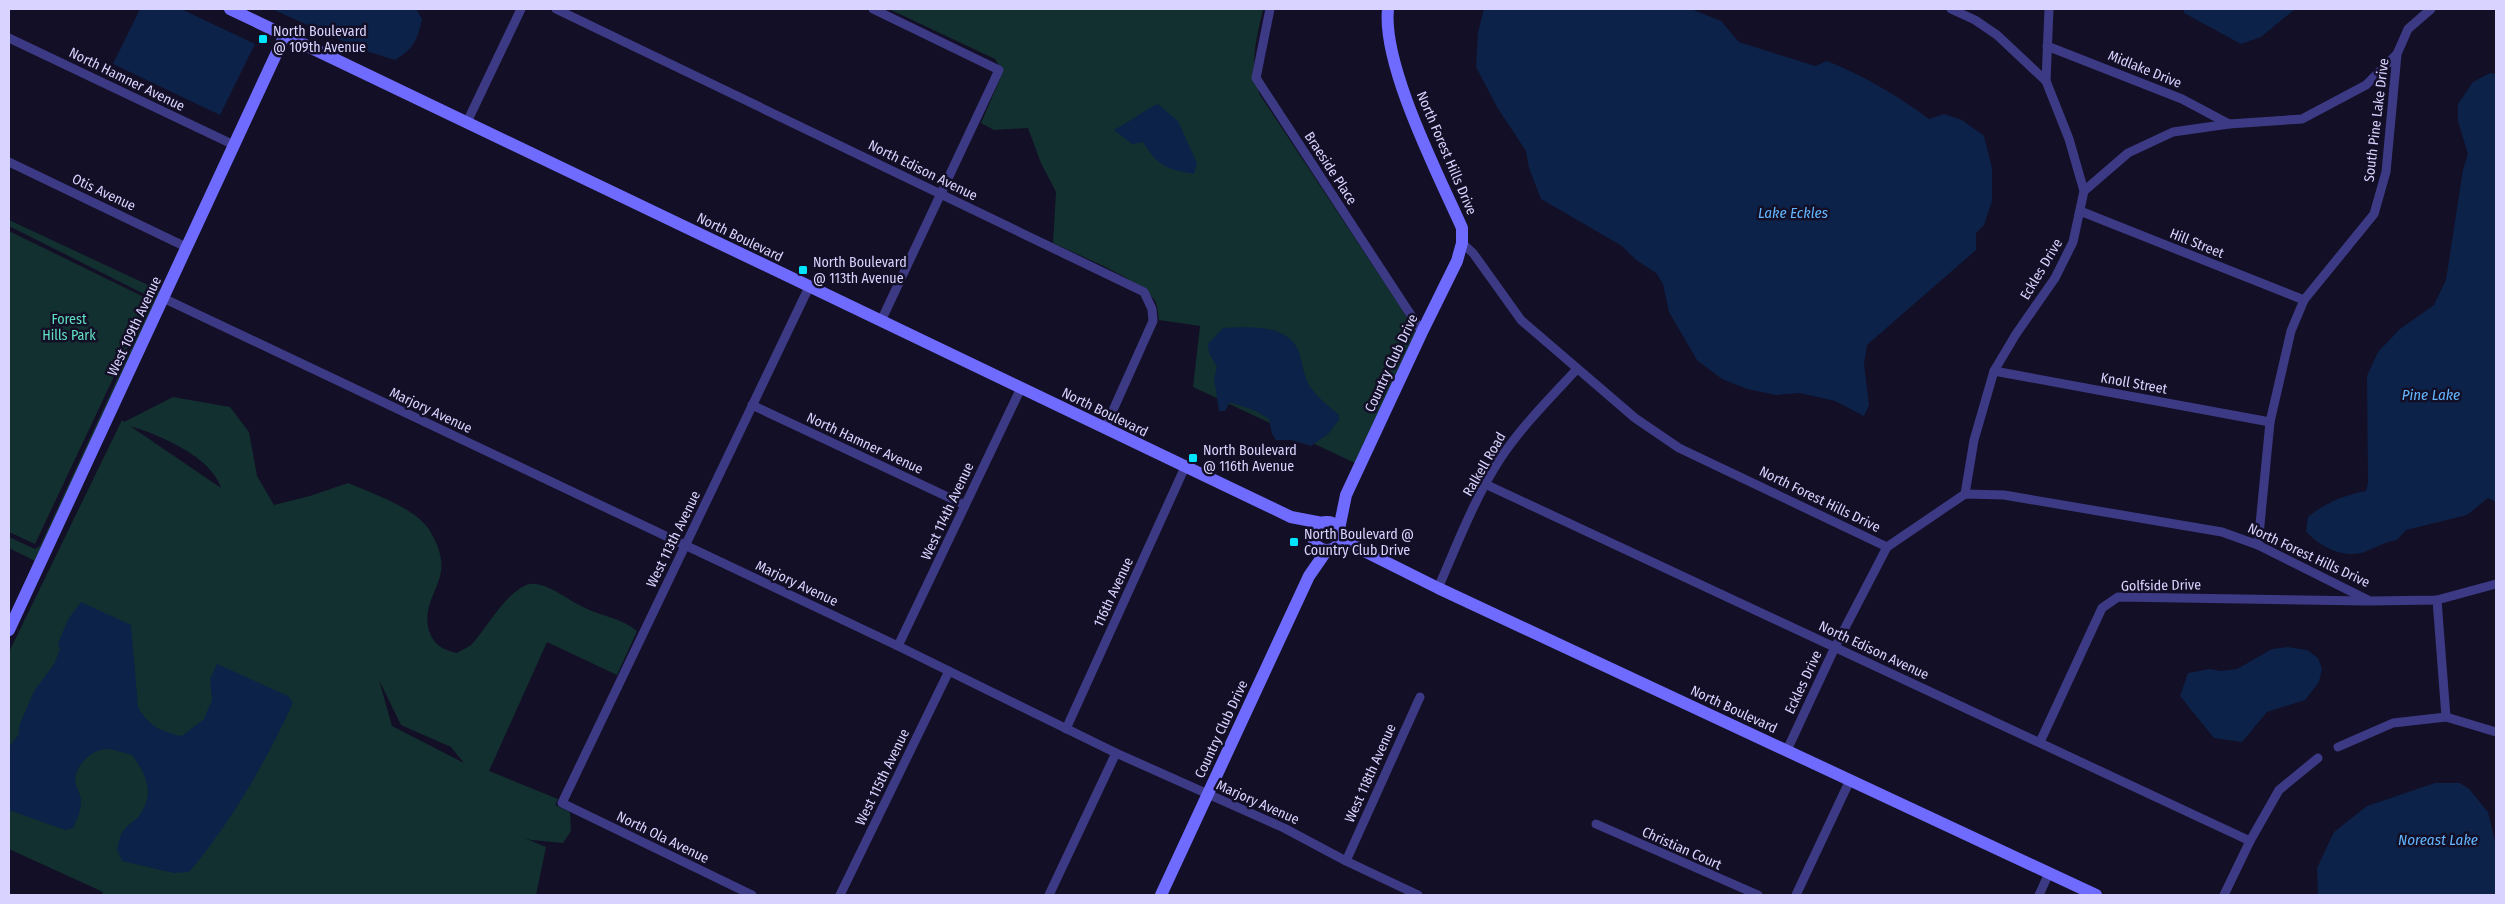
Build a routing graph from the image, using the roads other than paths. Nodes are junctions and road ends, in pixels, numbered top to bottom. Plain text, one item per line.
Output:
1 (230, 9) edge
2 (521, 9) edge
3 (556, 9) edge
4 (873, 9) edge
5 (1270, 9) edge
6 (1388, 9) edge
7 (1951, 9) edge
8 (2049, 9) edge
9 (2430, 9) edge
10 (284, 35) junction
11 (9, 38) edge
12 (2048, 46) junction
13 (2397, 54) junction
14 (2046, 81) junction
15 (468, 122) junction
16 (2229, 124) junction
17 (234, 145) junction
18 (9, 162) edge
19 (2084, 191) junction
20 (941, 194) junction
21 (2080, 211) junction
22 (1462, 243) junction
23 (186, 247) junction
24 (809, 287) junction
25 (163, 298) junction
26 (2304, 300) junction
27 (881, 321) junction
28 (1422, 332) junction
29 (1577, 369) junction
30 (1994, 371) junction
31 (1021, 388) junction
32 (752, 406) junction
33 (2270, 422) junction
34 (1105, 428) junction
35 (1185, 468) junction
36 (1485, 484) junction
37 (1966, 494) junction
38 (1346, 495) junction
39 (965, 505) junction
40 (1291, 517) junction
41 (1324, 522) junction
42 (1340, 530) junction
43 (1314, 541) junction
44 (686, 545) junction
45 (2258, 545) junction
46 (1887, 547) junction
47 (1330, 549) junction
48 (1360, 550) junction
49 (1309, 576) junction
50 (2496, 584) edge
51 (1438, 588) junction
52 (2437, 600) junction
53 (2370, 601) junction
54 (9, 630) edge
55 (898, 646) junction
56 (1835, 647) junction
57 (949, 671) junction
58 (1420, 697) dead end
59 (2446, 717) junction
60 (1066, 728) junction
61 (2496, 732) edge
62 (2040, 742) junction
63 (2338, 747) dead end
64 (1787, 750) junction
65 (1116, 752) junction
66 (2318, 758) dead end
67 (1850, 780) junction
68 (1208, 795) junction
69 (562, 803) joint
70 (1596, 824) dead end
71 (2250, 841) junction
72 (1346, 861) junction
73 (2049, 873) junction
74 (1403, 892) edge
75 (752, 895) edge
76 (840, 895) edge
77 (1049, 895) edge
78 (1161, 895) edge
79 (1418, 895) edge
80 (1758, 895) edge
81 (1796, 895) edge
82 (2039, 895) edge
83 (2096, 895) edge
84 (2224, 895) edge

1 - 10 street, North Boulevard
2 - 15 street
3 - 20 street, North Edison Avenue
4 - 20 street
5 - 28 street, Braeside Place
6 - 22 street, North Forest Hills Drive
7 - 14 street, Eckles Drive
8 - 12 street
9 - 13 street, South Pine Lake Drive
10 - 15 street, North Boulevard
10 - 17 street, West 109th Avenue
11 - 17 street, North Hamner Avenue
12 - 14 street
12 - 16 street, Midlake Drive
13 - 16 street
13 - 26 street, South Pine Lake Drive
14 - 19 street, Eckles Drive
15 - 24 street, North Boulevard
16 - 19 street
17 - 23 street, West 109th Avenue
18 - 23 street, Otis Avenue
19 - 21 street, Eckles Drive
20 - 27 street
20 - 34 street, North Edison Avenue
21 - 26 street, Hill Street
21 - 30 street, Eckles Drive
22 - 28 street, Country Club Drive
22 - 29 street, North Forest Hills Drive
23 - 25 street, West 109th Avenue
24 - 27 street, North Boulevard
24 - 32 street, West 113th Avenue
25 - 44 street, Marjory Avenue
25 - 54 street, West 109th Avenue
26 - 33 street, South Pine Lake Drive
27 - 31 street, North Boulevard
28 - 38 street, Country Club Drive
29 - 36 street, Ralkell Road
29 - 46 street, North Forest Hills Drive
30 - 33 street, Knoll Street
30 - 37 street, Eckles Drive
31 - 34 street, North Boulevard
31 - 39 street, West 114th Avenue
32 - 39 street, North Hamner Avenue
32 - 44 street, West 113th Avenue
33 - 45 street, South Pine Lake Drive
34 - 35 street, North Boulevard
35 - 40 street, North Boulevard
35 - 60 street, 116th Avenue
36 - 51 street, Ralkell Road
36 - 56 street, North Edison Avenue
37 - 45 street, North Forest Hills Drive
37 - 46 street, North Forest Hills Drive
38 - 41 street, Country Club Drive
38 - 42 street, Country Club Drive
39 - 55 street, West 114th Avenue
40 - 41 street, North Boulevard
40 - 43 street, North Boulevard
41 - 42 street
41 - 43 street
42 - 47 street
42 - 48 street, North Boulevard
43 - 47 street
43 - 49 street, Country Club Drive
44 - 55 street, Marjory Avenue
44 - 69 street, West 113th Avenue
45 - 53 street, North Forest Hills Drive
46 - 56 street, Eckles Drive
47 - 48 street, North Boulevard
47 - 49 street, Country Club Drive
48 - 51 street, North Boulevard
49 - 68 street, Country Club Drive
50 - 52 street, North Forest Hills Drive
51 - 64 street, North Boulevard
52 - 53 street, North Forest Hills Drive
52 - 59 street
53 - 62 street, Golfside Drive
55 - 57 street, Marjory Avenue
56 - 62 street, North Edison Avenue
56 - 64 street, Eckles Drive
57 - 60 street, Marjory Avenue
57 - 76 street, West 115th Avenue
58 - 72 street, West 118th Avenue
59 - 61 street
59 - 63 street
60 - 65 street, Marjory Avenue
62 - 71 street, North Edison Avenue
64 - 67 street, North Boulevard
65 - 68 street, Marjory Avenue
65 - 77 street
66 - 71 street
67 - 73 street, North Boulevard
67 - 81 street
68 - 72 street, Marjory Avenue
68 - 78 street, Country Club Drive
69 - 75 street, North Ola Avenue
70 - 80 street, Christian Court
71 - 84 street
72 - 74 street, Marjory Avenue
73 - 82 street
73 - 83 street, North Boulevard
74 - 79 street, Marjory Avenue

